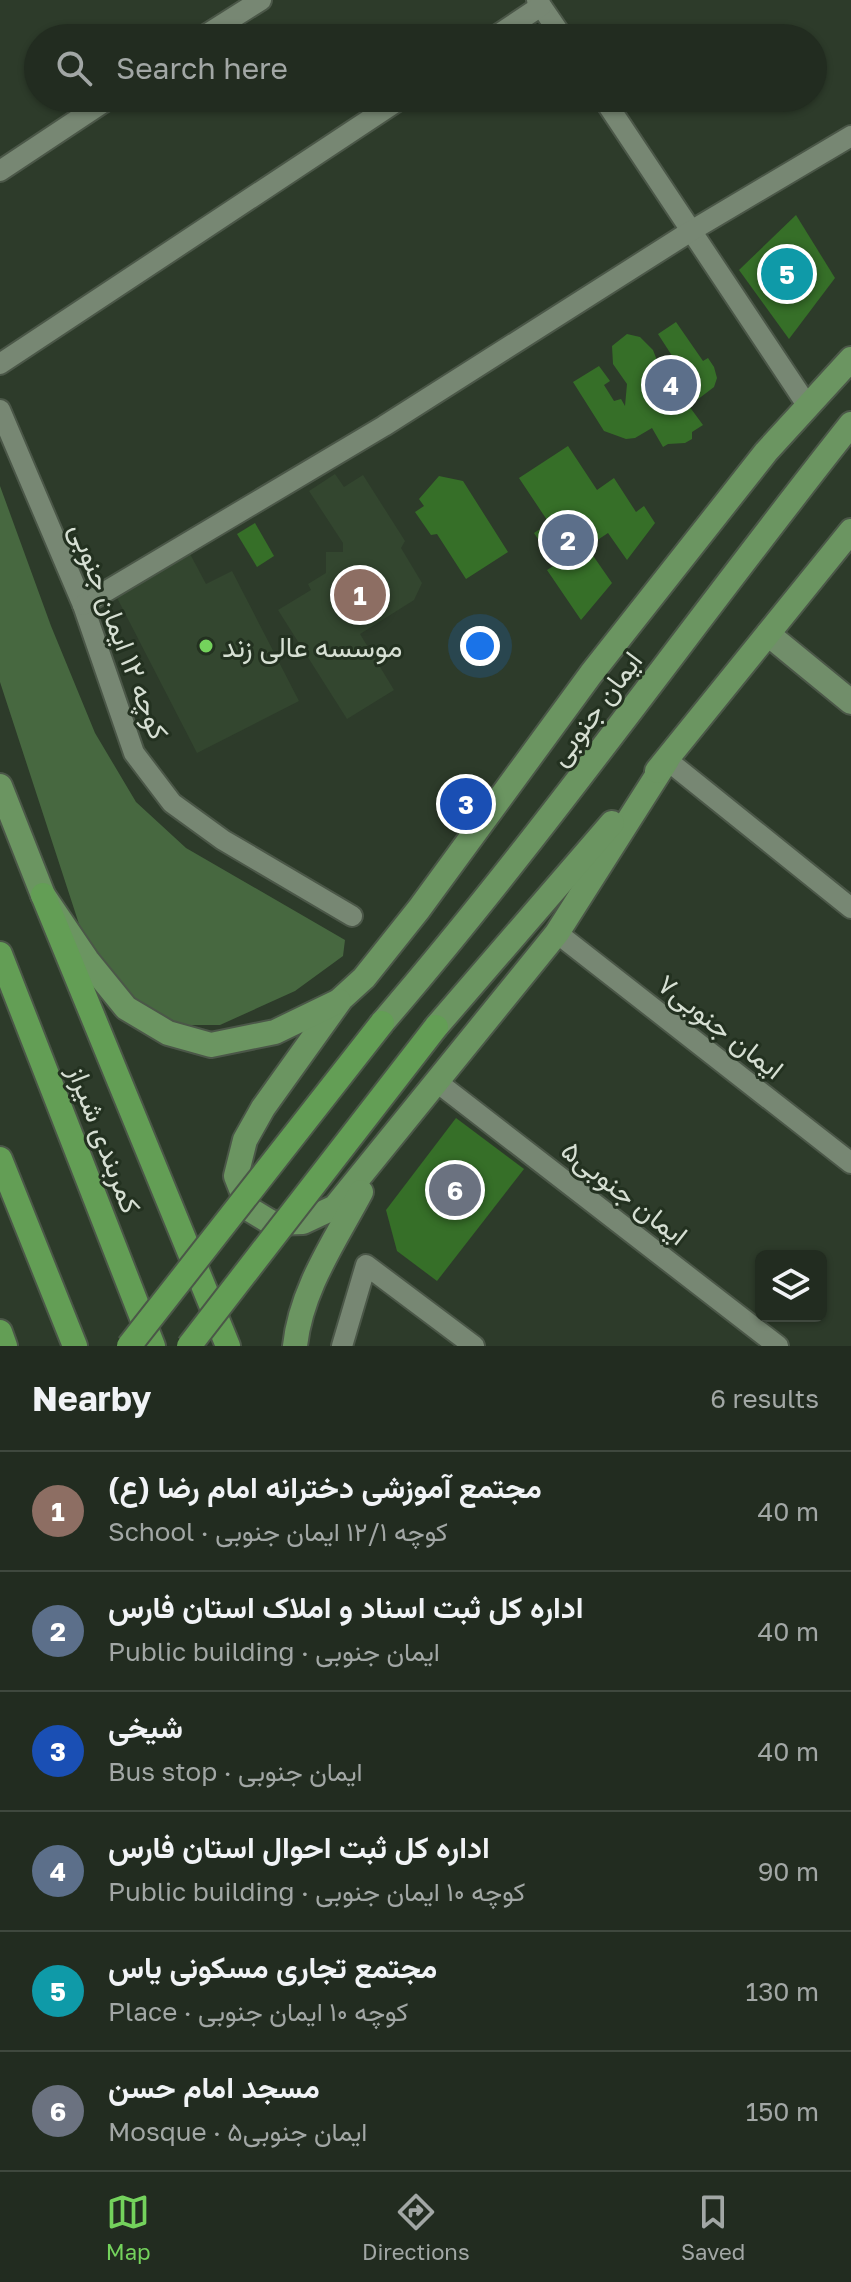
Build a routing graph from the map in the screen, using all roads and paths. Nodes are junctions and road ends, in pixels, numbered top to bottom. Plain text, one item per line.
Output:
1 (261, 0) edge
2 (539, 3) edge
3 (223, 24) edge
4 (511, 24) edge
5 (553, 24) edge
6 (89, 112) edge
7 (381, 112) edge
8 (612, 112) edge
9 (851, 136) edge
10 (0, 171) edge
11 (691, 231) junction
12 (851, 359) edge
13 (0, 364) edge
14 (807, 405) junction
15 (0, 410) edge
16 (851, 424) edge
17 (850, 536) edge
18 (83, 605) junction
19 (768, 634) junction
20 (851, 702) edge
21 (667, 760) junction
22 (0, 786) edge
23 (43, 895) junction
24 (851, 908) edge
25 (352, 916) dead end
26 (557, 933) junction
27 (0, 954) edge
28 (341, 999) junction
29 (382, 1023) joint
30 (436, 1027) joint
31 (437, 1082) junction
32 (388, 1144) junction
33 (0, 1159) edge
34 (851, 1163) edge
35 (0, 1332) edge
36 (5, 1346) edge
37 (75, 1346) edge
38 (129, 1346) edge
39 (153, 1346) edge
40 (189, 1346) edge
41 (228, 1346) edge
42 (295, 1346) edge
43 (342, 1346) edge
44 (474, 1346) edge
45 (778, 1346) edge

1 - 3 street
2 - 4 street
2 - 5 street
6 - 10 street
7 - 13 street
8 - 11 street
9 - 11 street
11 - 14 street
11 - 18 street
12 - 14 main road
14 - 28 main road
15 - 18 street, کوچه ۱۲ ایمان جنوبی
16 - 29 main road, ایمان جنوبی
17 - 19 main road
18 - 25 street, کوچه ۱۲ ایمان جنوبی
19 - 20 street
19 - 21 main road
21 - 24 street
21 - 26 main road
21 - 30 main road
22 - 23 main road
23 - 28 main road
23 - 41 highway
26 - 31 main road
26 - 34 street, ایمان جنوبی۷
27 - 39 highway, کمربندی شیراز
28 - 32 main road
29 - 38 highway, bridge
30 - 40 highway, bridge
31 - 32 main road
31 - 45 street, ایمان جنوبی۵
32 - 42 main road
33 - 37 highway
35 - 36 highway
43 - 44 street

